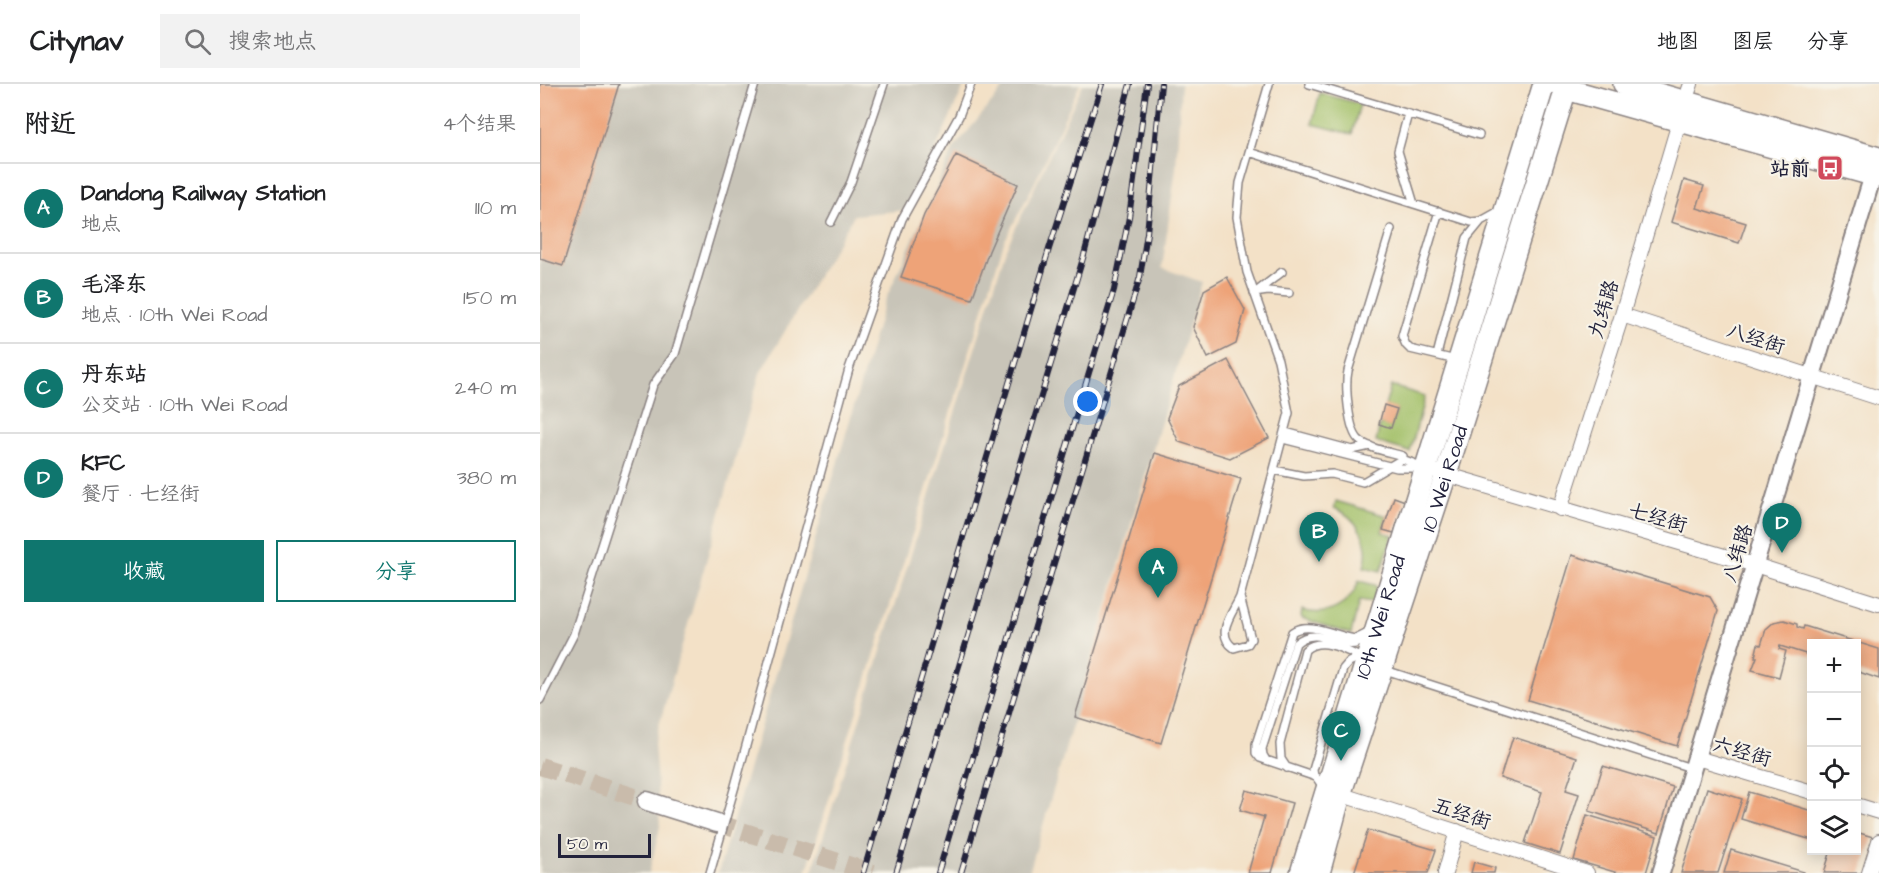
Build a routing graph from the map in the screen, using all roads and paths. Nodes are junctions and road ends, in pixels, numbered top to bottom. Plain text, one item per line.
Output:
1 (755, 84) edge
2 (884, 84) edge
3 (971, 84) edge
4 (1269, 84) edge
5 (1309, 84) edge
6 (1544, 84) edge
7 (1624, 84) edge
8 (1564, 86) edge
9 (1685, 101) edge
10 (1408, 114) junction
11 (1479, 135) dead end
12 (1249, 152) junction
13 (1877, 170) edge
14 (1414, 204) junction
15 (1508, 204) junction
16 (1439, 211) junction
17 (1481, 221) junction
18 (831, 222) dead end
19 (1391, 229) dead end
20 (1282, 272) dead end
21 (1254, 293) junction
22 (1289, 293) dead end
23 (1622, 315) junction
24 (1437, 356) junction
25 (1460, 361) junction
26 (1812, 377) junction
27 (1879, 398) edge
28 (1284, 436) junction
29 (1370, 446) junction
30 (1402, 459) junction
31 (1390, 466) junction
32 (1274, 470) junction
33 (1436, 471) junction
34 (1560, 509) junction
35 (1755, 565) junction
36 (1240, 597) junction
37 (1879, 604) edge
38 (1381, 616) junction
39 (1370, 662) junction
40 (540, 700) edge
41 (1695, 763) junction
42 (1287, 768) junction
43 (1327, 787) junction
44 (1807, 791) edge
45 (647, 801) tunnel mouth
46 (1861, 806) edge
47 (1879, 812) edge
48 (717, 823) tunnel mouth
49 (1457, 831) junction
50 (1879, 840) edge
51 (710, 873) edge
52 (1301, 873) edge
53 (1318, 873) edge
54 (1445, 873) edge
55 (1587, 873) edge
56 (1661, 873) edge
57 (1869, 873) edge

1 - 40 lane
2 - 18 lane
3 - 51 lane
4 - 12 lane
5 - 10 lane
6 - 15 main road, 10th Wei Road
7 - 9 main road
8 - 9 main road
8 - 33 main road, 10 Wei Road
9 - 13 main road
9 - 23 street, 九纬路
10 - 11 lane
10 - 14 lane
12 - 14 lane
12 - 21 lane
13 - 26 street, 八纬路
14 - 16 lane
15 - 17 lane
15 - 25 main road, 10th Wei Road
16 - 17 lane
16 - 24 lane
17 - 24 lane
19 - 29 lane
20 - 21 lane
21 - 22 lane
21 - 28 lane
23 - 26 street, 八经街
23 - 34 street, 九纬路
24 - 25 lane
25 - 33 main road, 10th Wei Road
26 - 27 street, 八经街
26 - 35 street, 八纬路
28 - 29 lane
28 - 31 lane
28 - 32 lane
29 - 30 lane
30 - 31 lane
30 - 33 lane
31 - 32 lane
31 - 33 lane
32 - 36 lane
33 - 34 street, 七经街
33 - 38 main road, 10th Wei Road
33 - 39 main road, 10 Wei Road
34 - 35 street, 七经街
35 - 37 street, 七经街
35 - 41 street, 八纬路
36 - 36 lane
38 - 39 main road, 10th Wei Road
38 - 42 lane
39 - 41 lane
39 - 42 lane
39 - 43 main road, 10 Wei Road
39 - 43 lane
41 - 44 street, 六经街
41 - 56 street, 八纬路
42 - 43 lane
43 - 49 street, 五经街
43 - 52 main road
43 - 53 main road, 10 Wei Road
45 - 48 main road
46 - 47 street
49 - 54 street
49 - 55 street, 五经街
50 - 57 street

